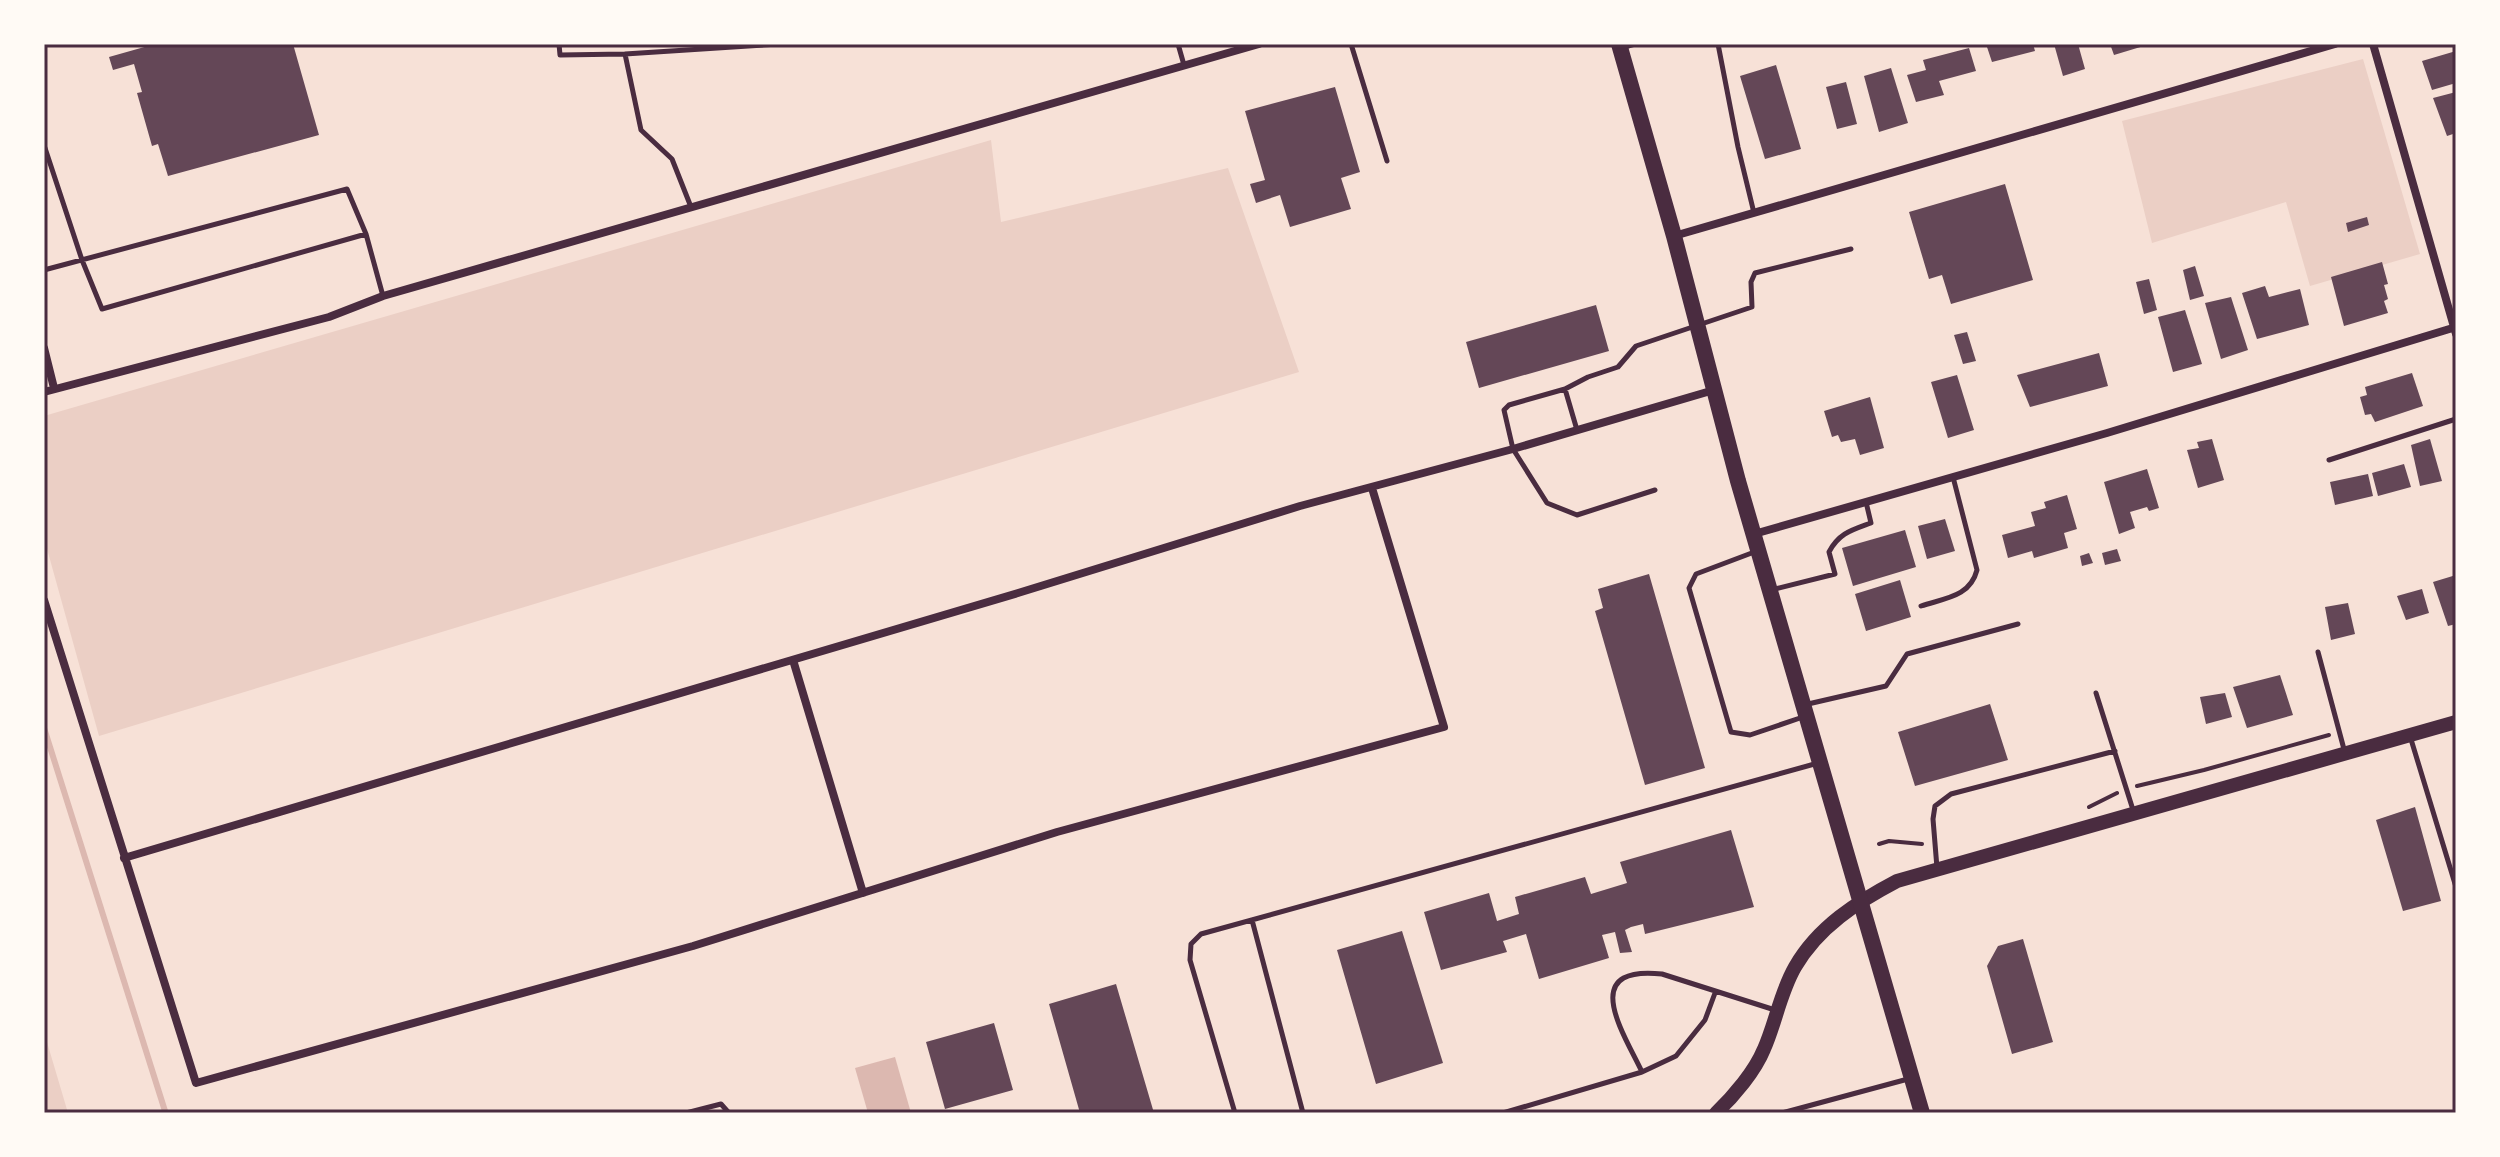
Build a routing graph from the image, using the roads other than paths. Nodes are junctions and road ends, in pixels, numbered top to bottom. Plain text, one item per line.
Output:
1 (559, 44) edge
2 (779, 44) edge
3 (1178, 44) edge
4 (1259, 44) edge
5 (1351, 44) edge
6 (1718, 44) edge
7 (2335, 44) edge
8 (2373, 44) edge
9 (1625, 45) edge
10 (625, 54) junction
11 (1184, 66) junction
12 (44, 145) edge
13 (1387, 161) dead end
14 (692, 208) junction
15 (1754, 213) junction
16 (366, 234) junction
17 (1674, 236) junction
18 (1851, 249) dead end
19 (82, 260) junction
20 (44, 270) edge
21 (383, 296) junction
22 (1698, 326) junction
23 (2455, 329) edge
24 (44, 348) edge
25 (1565, 389) junction
26 (49, 390) edge
27 (1715, 390) junction
28 (2456, 419) edge
29 (1577, 430) junction
30 (1513, 449) junction
31 (2329, 460) dead end
32 (1953, 477) junction
33 (1372, 488) junction
34 (1655, 490) dead end
35 (1866, 502) junction
36 (1756, 542) junction
37 (1770, 591) junction
38 (44, 600) edge
39 (1921, 606) dead end
40 (2018, 624) dead end
41 (2318, 652) dead end
42 (793, 660) junction
43 (2096, 693) dead end
44 (1804, 711) junction
45 (2456, 722) edge
46 (2410, 735) junction
47 (2115, 751) junction
48 (2345, 754) junction
49 (1819, 762) junction
50 (2135, 814) junction
51 (124, 858) junction
52 (1937, 870) junction
53 (2456, 887) edge
54 (863, 893) junction
55 (1860, 900) junction
56 (1252, 920) junction
57 (1715, 993) junction
58 (1776, 1011) junction
59 (1642, 1072) junction
60 (1911, 1079) junction
61 (686, 1113) edge
62 (729, 1113) edge
63 (1235, 1113) edge
64 (1303, 1113) edge
65 (1503, 1113) edge
66 (1716, 1113) edge
67 (1782, 1113) edge
68 (1922, 1113) edge

1 - 10 lane
2 - 10 lane
3 - 11 lane
4 - 11 street
5 - 13 lane
6 - 15 lane
7 - 15 street
8 - 23 street
9 - 17 main road
10 - 14 lane
11 - 14 street
12 - 19 lane
14 - 21 street
15 - 17 street
16 - 19 lane
16 - 19 lane
16 - 21 lane
17 - 22 main road
18 - 22 lane
19 - 20 lane
21 - 26 street
22 - 25 lane
22 - 27 main road
23 - 32 street
24 - 26 street
25 - 29 lane
25 - 30 lane
27 - 29 street
27 - 36 main road
28 - 31 lane
29 - 30 street
30 - 33 street
30 - 34 lane
32 - 35 street
32 - 39 lane
33 - 42 street
33 - 54 street
35 - 36 street
35 - 37 lane
36 - 37 main road
36 - 44 lane
37 - 44 main road
38 - 51 street
40 - 44 lane
41 - 48 lane
42 - 51 street
42 - 54 street
43 - 47 lane
44 - 49 main road
45 - 46 street
46 - 48 street
46 - 53 lane
47 - 50 lane
47 - 52 lane
48 - 50 street
49 - 55 main road
49 - 56 lane
50 - 52 street
51 - 54 street
52 - 55 street
55 - 58 street
55 - 60 main road
56 - 63 lane
56 - 64 lane
57 - 58 lane
57 - 59 lane
57 - 59 lane
58 - 66 street
59 - 65 lane
60 - 67 lane
60 - 68 main road
61 - 62 lane

